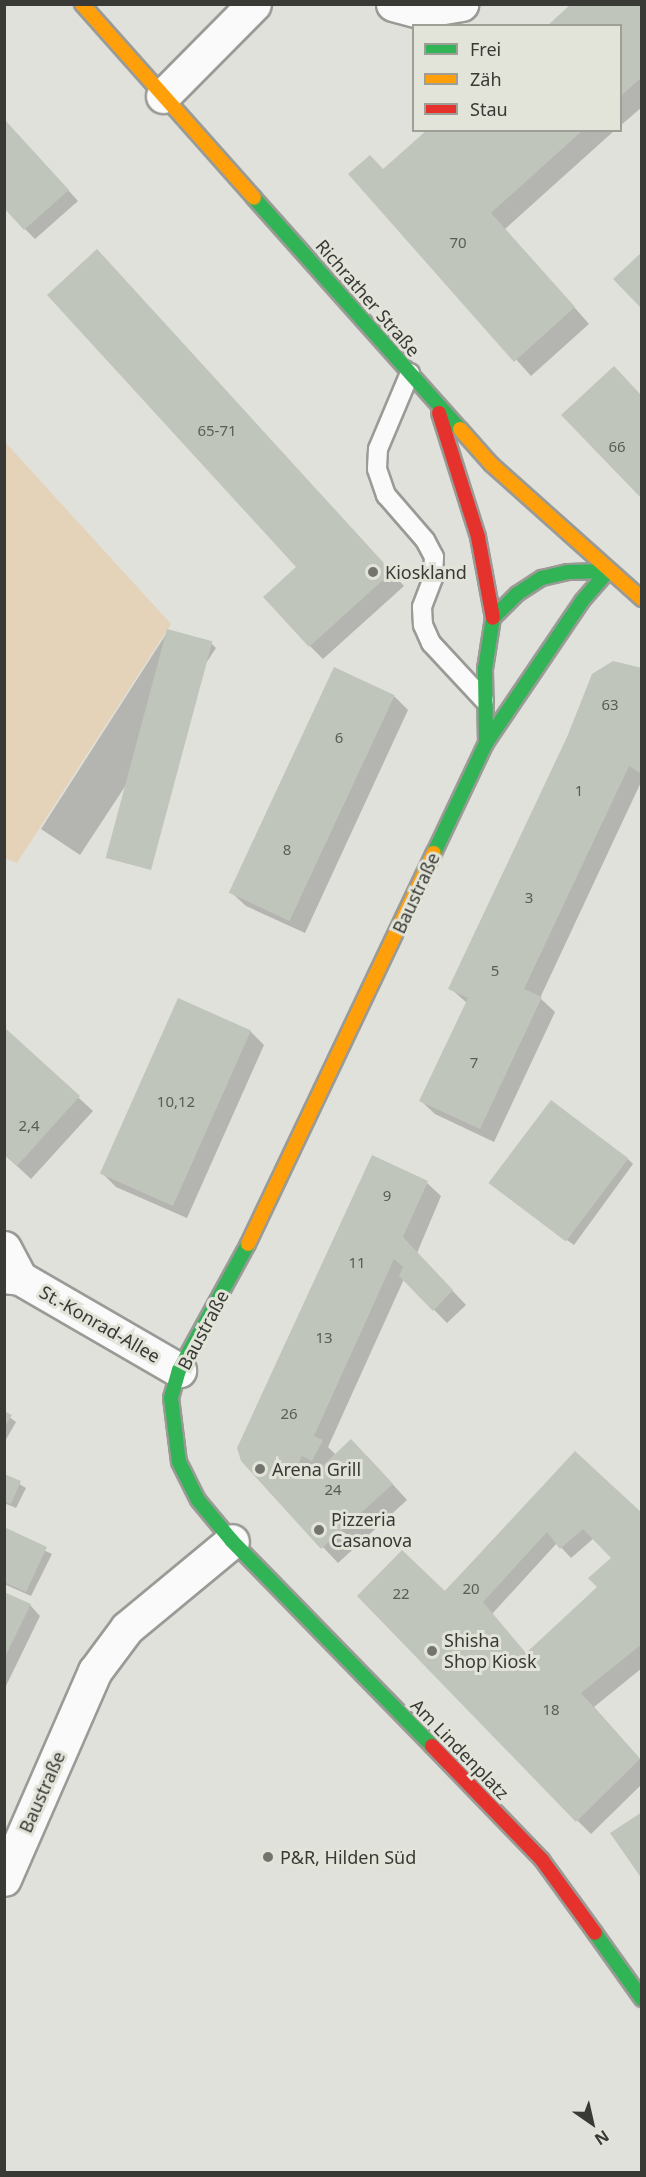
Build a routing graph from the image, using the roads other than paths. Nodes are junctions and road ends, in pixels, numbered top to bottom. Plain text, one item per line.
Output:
1 (82, 4) edge
2 (254, 4) edge
3 (393, 4) edge
4 (461, 4) edge
5 (163, 96) junction
6 (410, 373) junction
7 (435, 400) junction
8 (608, 570) junction
9 (642, 599) edge
10 (493, 618) junction
11 (484, 700) junction
12 (486, 743) junction
13 (4, 1248) edge
14 (12, 1277) edge
15 (179, 1370) junction
16 (232, 1541) junction
17 (4, 1879) edge
18 (642, 1999) edge

1 - 5 main road, Richrather Straße
2 - 5 street
3 - 4 street
5 - 6 main road, Richrather Straße
6 - 7 main road, Richrather Straße
6 - 11 lane
7 - 8 main road, Richrather Straße
7 - 10 main road, Baustraße
8 - 9 main road, Richrather Straße
8 - 10 main road
8 - 12 main road, Baustraße
10 - 11 main road, Baustraße
11 - 12 main road, Baustraße
12 - 15 main road, Baustraße
13 - 14 street, St.-Konrad-Allee
14 - 15 street, St.-Konrad-Allee
15 - 16 main road, Baustraße
16 - 17 street, Baustraße
16 - 18 main road, Am Lindenplatz

